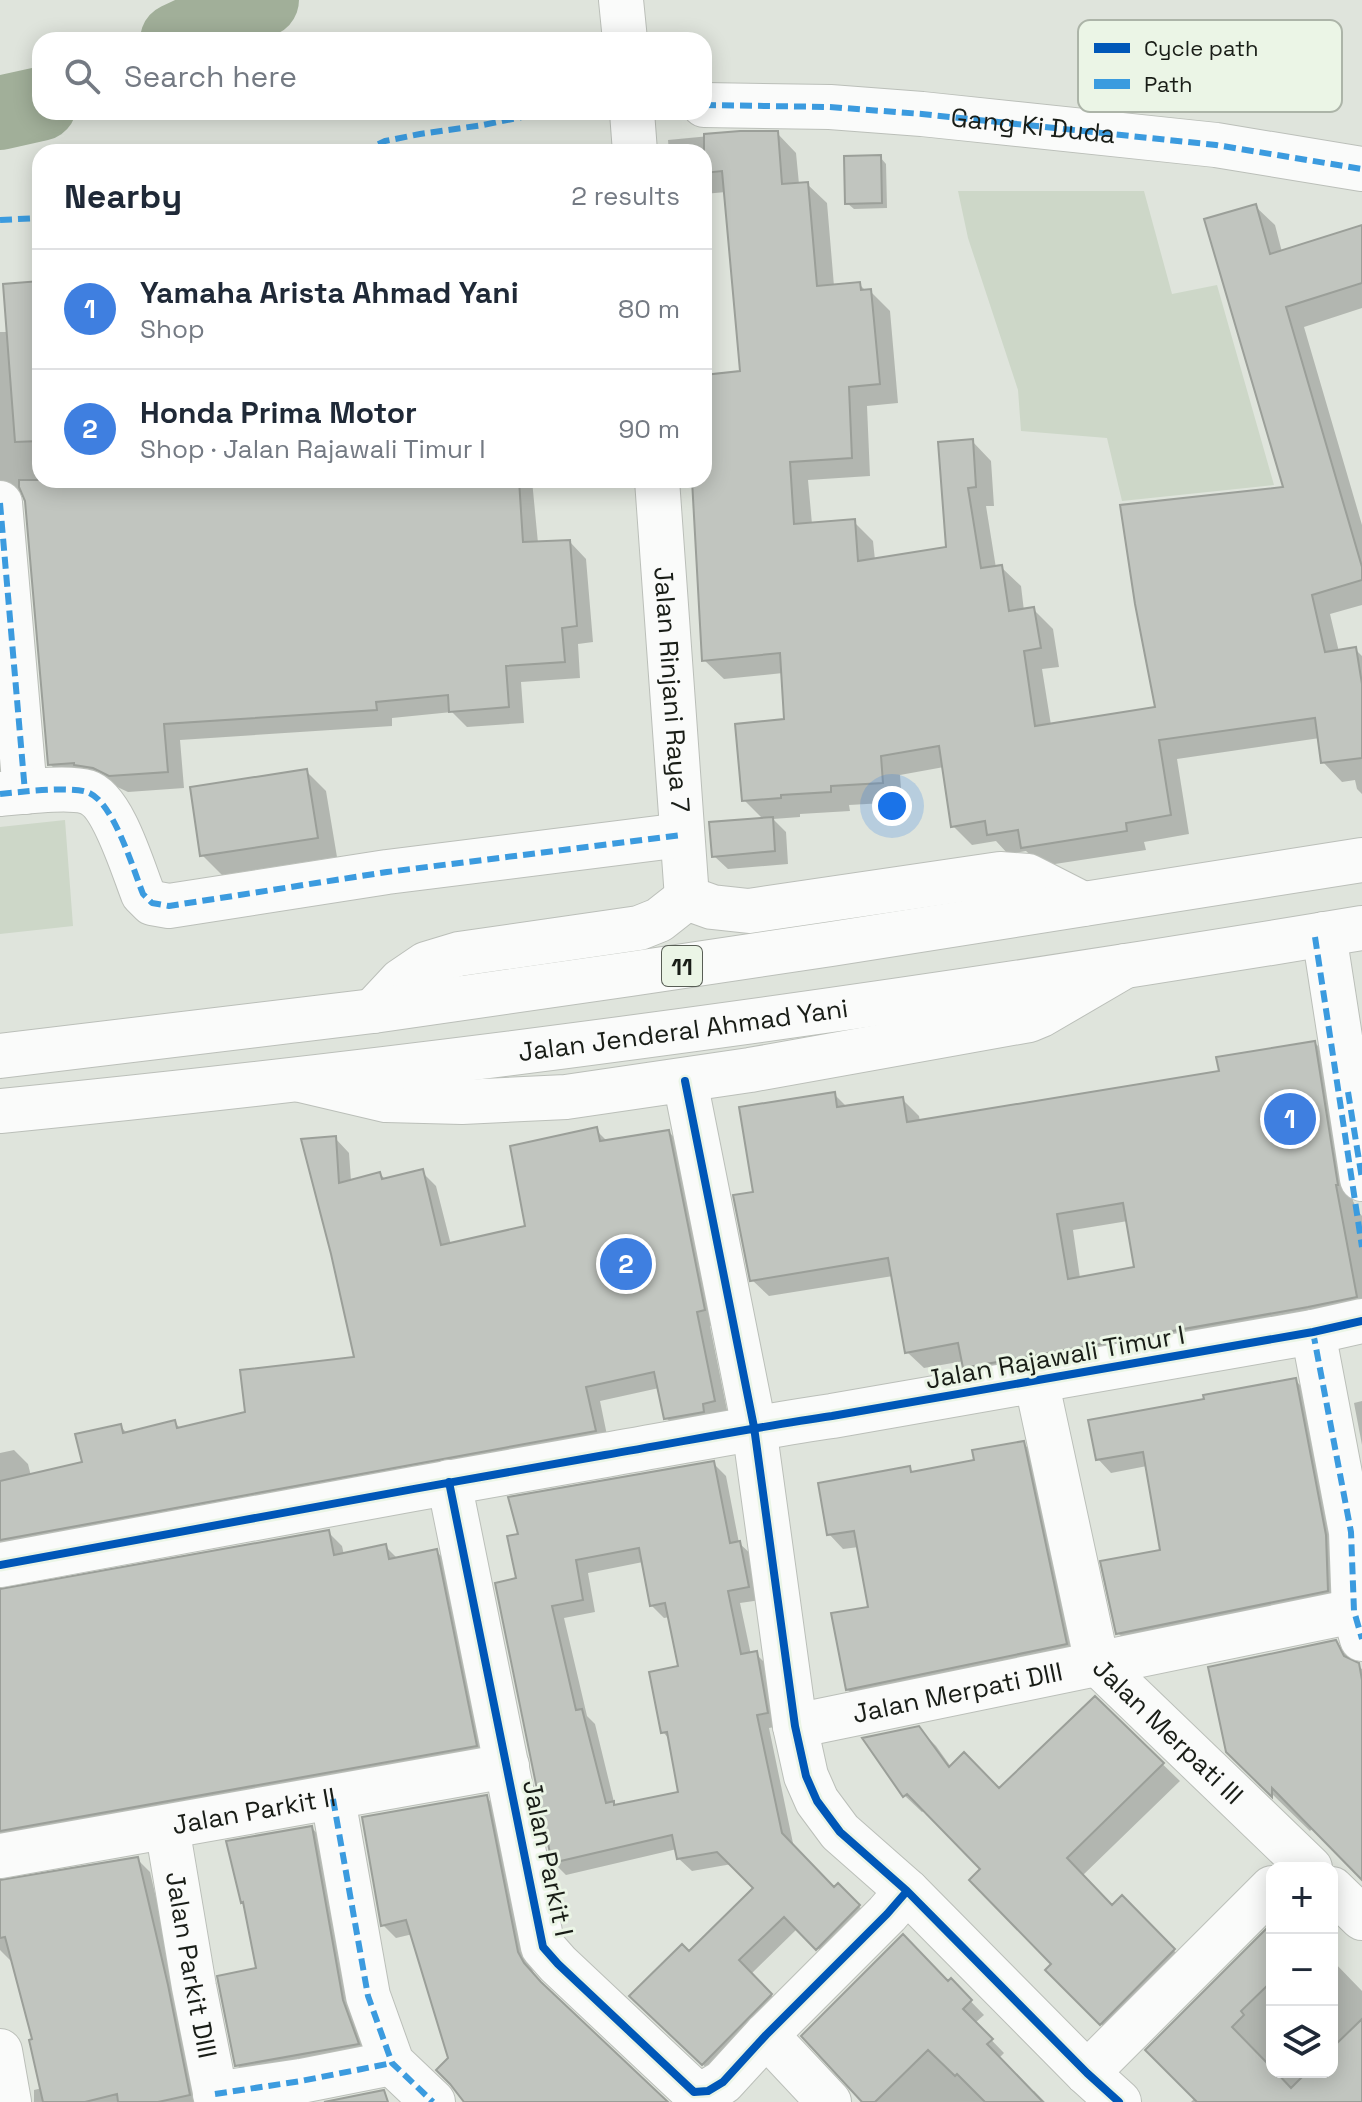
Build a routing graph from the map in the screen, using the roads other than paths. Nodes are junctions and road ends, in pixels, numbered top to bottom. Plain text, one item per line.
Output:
1 (621, 0) edge
2 (624, 32) edge
3 (712, 105) edge
4 (633, 120) edge
5 (634, 144) edge
6 (1362, 169) edge
7 (658, 488) edge
8 (0, 503) edge
9 (13, 793) edge
10 (1362, 860) edge
11 (685, 868) junction
12 (1083, 904) junction
13 (1343, 931) edge
14 (1127, 965) junction
15 (373, 1011) junction
16 (5, 1054) edge
17 (294, 1079) junction
18 (685, 1081) junction
19 (0, 1111) edge
20 (1362, 1179) edge
21 (1362, 1321) edge
22 (1313, 1332) junction
23 (1036, 1380) junction
24 (754, 1427) junction
25 (449, 1482) junction
26 (1356, 1532) edge
27 (0, 1565) edge
28 (1358, 1625) edge
29 (1097, 1663) junction
30 (795, 1726) junction
31 (507, 1766) junction
32 (333, 1799) junction
33 (167, 1827) junction
34 (0, 1856) edge
35 (1285, 1862) edge
36 (907, 1891) junction
37 (1338, 1895) edge
38 (1266, 1897) edge
39 (1362, 1918) edge
40 (766, 2035) junction
41 (0, 2051) edge
42 (392, 2063) junction
43 (1087, 2073) junction
44 (216, 2098) edge
45 (9, 2102) edge
46 (433, 2102) edge
47 (829, 2102) edge
48 (1119, 2102) edge

1 - 2 main road
3 - 6 main road, Gang Ki Duda
4 - 5 main road
7 - 11 main road, Jalan Rinjani Raya 7
8 - 9 main road
9 - 11 main road
10 - 12 main road, 11
11 - 12 main road
11 - 15 main road
12 - 15 main road, 11
13 - 14 main road, Jalan Jenderal Ahmad Yani
13 - 20 main road
14 - 17 main road, Jalan Jenderal Ahmad Yani
14 - 18 main road
15 - 16 main road, 11
17 - 18 main road
17 - 19 main road, Jalan Jenderal Ahmad Yani
18 - 24 main road
21 - 22 main road, Jalan Rajawali Timur I
22 - 23 main road, Jalan Rajawali Timur I
22 - 26 main road
23 - 24 main road, Jalan Rajawali Timur I
23 - 29 main road, Jalan Merpati III
24 - 25 main road, Jalan Rajawali Timur I
24 - 30 main road
25 - 27 main road, Jalan Rajawali Timur I
25 - 31 main road, Jalan Parkit I
26 - 28 main road
28 - 29 main road, Jalan Merpati DIII
29 - 30 main road, Jalan Merpati DIII
29 - 35 main road, Jalan Merpati III
30 - 36 main road
31 - 32 main road, Jalan Parkit II
31 - 40 main road, Jalan Parkit I
32 - 33 main road, Jalan Parkit II
32 - 42 main road
33 - 34 main road, Jalan Parkit II
33 - 44 main road, Jalan Parkit DIII
36 - 40 main road
36 - 43 main road
37 - 39 main road
38 - 43 main road
40 - 47 main road
41 - 45 main road
42 - 44 main road
42 - 46 main road
43 - 48 main road

